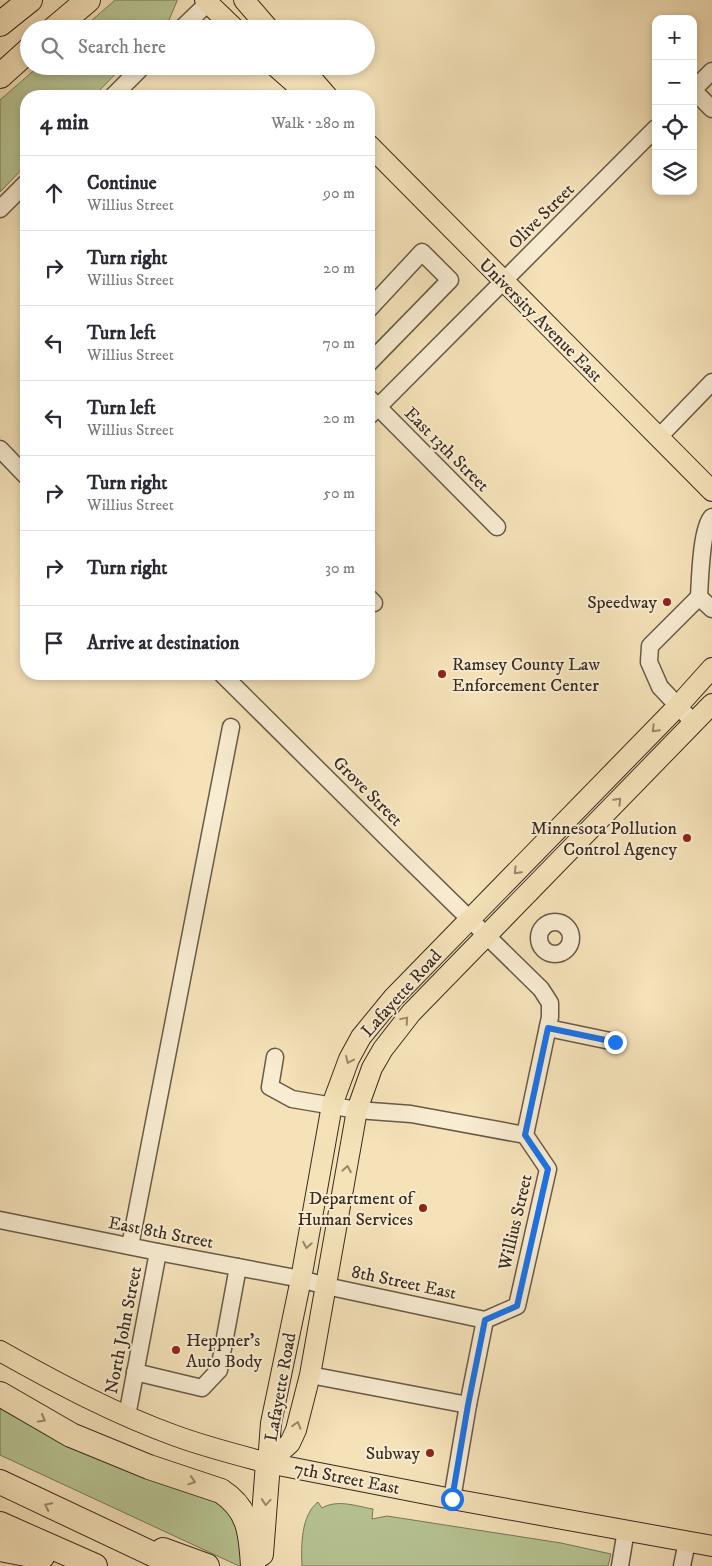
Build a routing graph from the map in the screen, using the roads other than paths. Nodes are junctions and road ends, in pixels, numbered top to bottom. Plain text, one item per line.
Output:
1 (30, 0) edge
2 (88, 0) edge
3 (244, 0) edge
4 (208, 1) edge
5 (65, 20) edge
6 (190, 20) edge
7 (226, 20) edge
8 (261, 20) edge
9 (0, 24) edge
10 (20, 58) edge
11 (712, 71) edge
12 (135, 75) edge
13 (283, 75) edge
14 (309, 75) edge
15 (0, 76) edge
16 (697, 86) edge
17 (119, 90) edge
18 (296, 90) edge
19 (322, 90) edge
20 (697, 94) edge
21 (712, 109) edge
22 (652, 132) edge
23 (375, 154) edge
24 (20, 189) edge
25 (0, 209) edge
26 (503, 282) junction
27 (375, 303) edge
28 (375, 357) edge
29 (712, 382) edge
30 (375, 404) edge
31 (375, 410) edge
32 (658, 438) junction
33 (0, 449) edge
34 (20, 470) edge
35 (712, 491) edge
36 (712, 518) edge
37 (497, 527) dead end
38 (699, 597) junction
39 (712, 609) edge
40 (712, 668) edge
41 (228, 680) edge
42 (712, 704) edge
43 (677, 707) junction
44 (694, 723) junction
45 (231, 727) dead end
46 (469, 920) junction
47 (486, 936) junction
48 (548, 1028) junction
49 (615, 1042) dead end
50 (275, 1057) dead end
51 (332, 1105) junction
52 (357, 1110) junction
53 (525, 1135) junction
54 (0, 1220) edge
55 (130, 1246) junction
56 (158, 1252) junction
57 (238, 1267) junction
58 (314, 1282) junction
59 (485, 1320) junction
60 (0, 1351) edge
61 (135, 1372) junction
62 (310, 1375) junction
63 (0, 1394) edge
64 (468, 1405) junction
65 (127, 1416) junction
66 (268, 1463) junction
67 (0, 1482) edge
68 (452, 1499) junction
69 (0, 1524) edge
70 (92, 1527) junction
71 (626, 1530) junction
72 (0, 1540) edge
73 (257, 1541) junction
74 (687, 1542) junction
75 (712, 1546) edge
76 (0, 1549) edge
77 (42, 1557) junction
78 (64, 1566) edge
79 (95, 1566) edge
80 (178, 1566) edge
81 (207, 1566) edge
82 (253, 1566) edge
83 (260, 1566) edge
84 (620, 1566) edge
85 (682, 1566) edge

1 - 9 highway
2 - 5 highway
3 - 8 main road
4 - 6 street
4 - 7 main road
10 - 15 highway
11 - 16 street
12 - 17 street
13 - 18 main road
14 - 19 main road
20 - 21 street
22 - 26 street, Olive Street
23 - 26 main road, University Avenue East
24 - 25 street
26 - 30 street, Olive Street
26 - 32 main road, University Avenue East
27 - 28 street
29 - 32 street
31 - 37 street, East 13th Street
32 - 35 main road, University Avenue East
33 - 34 street
36 - 38 street
38 - 39 street
38 - 43 street
40 - 43 main road, Lafayette Road
41 - 46 street, Grove Street
42 - 44 main road, Lafayette Road
43 - 44 street
43 -> 46 main road, Lafayette Road
47 -> 44 main road, Lafayette Road
45 - 55 street
46 - 47 street, Grove Street
46 -> 51 main road, Lafayette Road
47 - 48 street
52 -> 47 main road, Lafayette Road
48 - 49 street
48 - 53 street
50 - 51 street
51 - 52 street
51 -> 58 main road, Lafayette Road
52 - 53 street
58 -> 52 main road, Lafayette Road
53 - 59 street, Willius Street
54 - 55 street, East 8th Street
55 - 56 street, East 8th Street
56 - 57 street, East 8th Street
56 - 61 street, North John Street
57 - 58 street, East 8th Street
57 - 61 street
58 - 59 street, 8th Street East
58 - 62 main road, Lafayette Road
58 - 66 main road, Lafayette Road
59 - 64 street
60 - 65 main road, 7th Street East
61 - 65 street, North John Street
62 - 64 street
66 -> 62 main road, Lafayette Road
63 -> 73 highway
64 - 68 street
65 - 66 main road, 7th Street East
66 - 68 main road, 7th Street East
66 -> 73 highway
70 -> 67 highway
68 - 71 main road, 7th Street East
69 - 79 highway
70 - 80 highway
70 - 81 highway
71 - 74 main road, 7th Street East
71 - 84 street
72 - 77 highway
73 - 82 highway
73 - 83 highway
74 - 75 main road, 7th Street East
74 - 85 street
76 - 77 highway
77 - 78 highway

